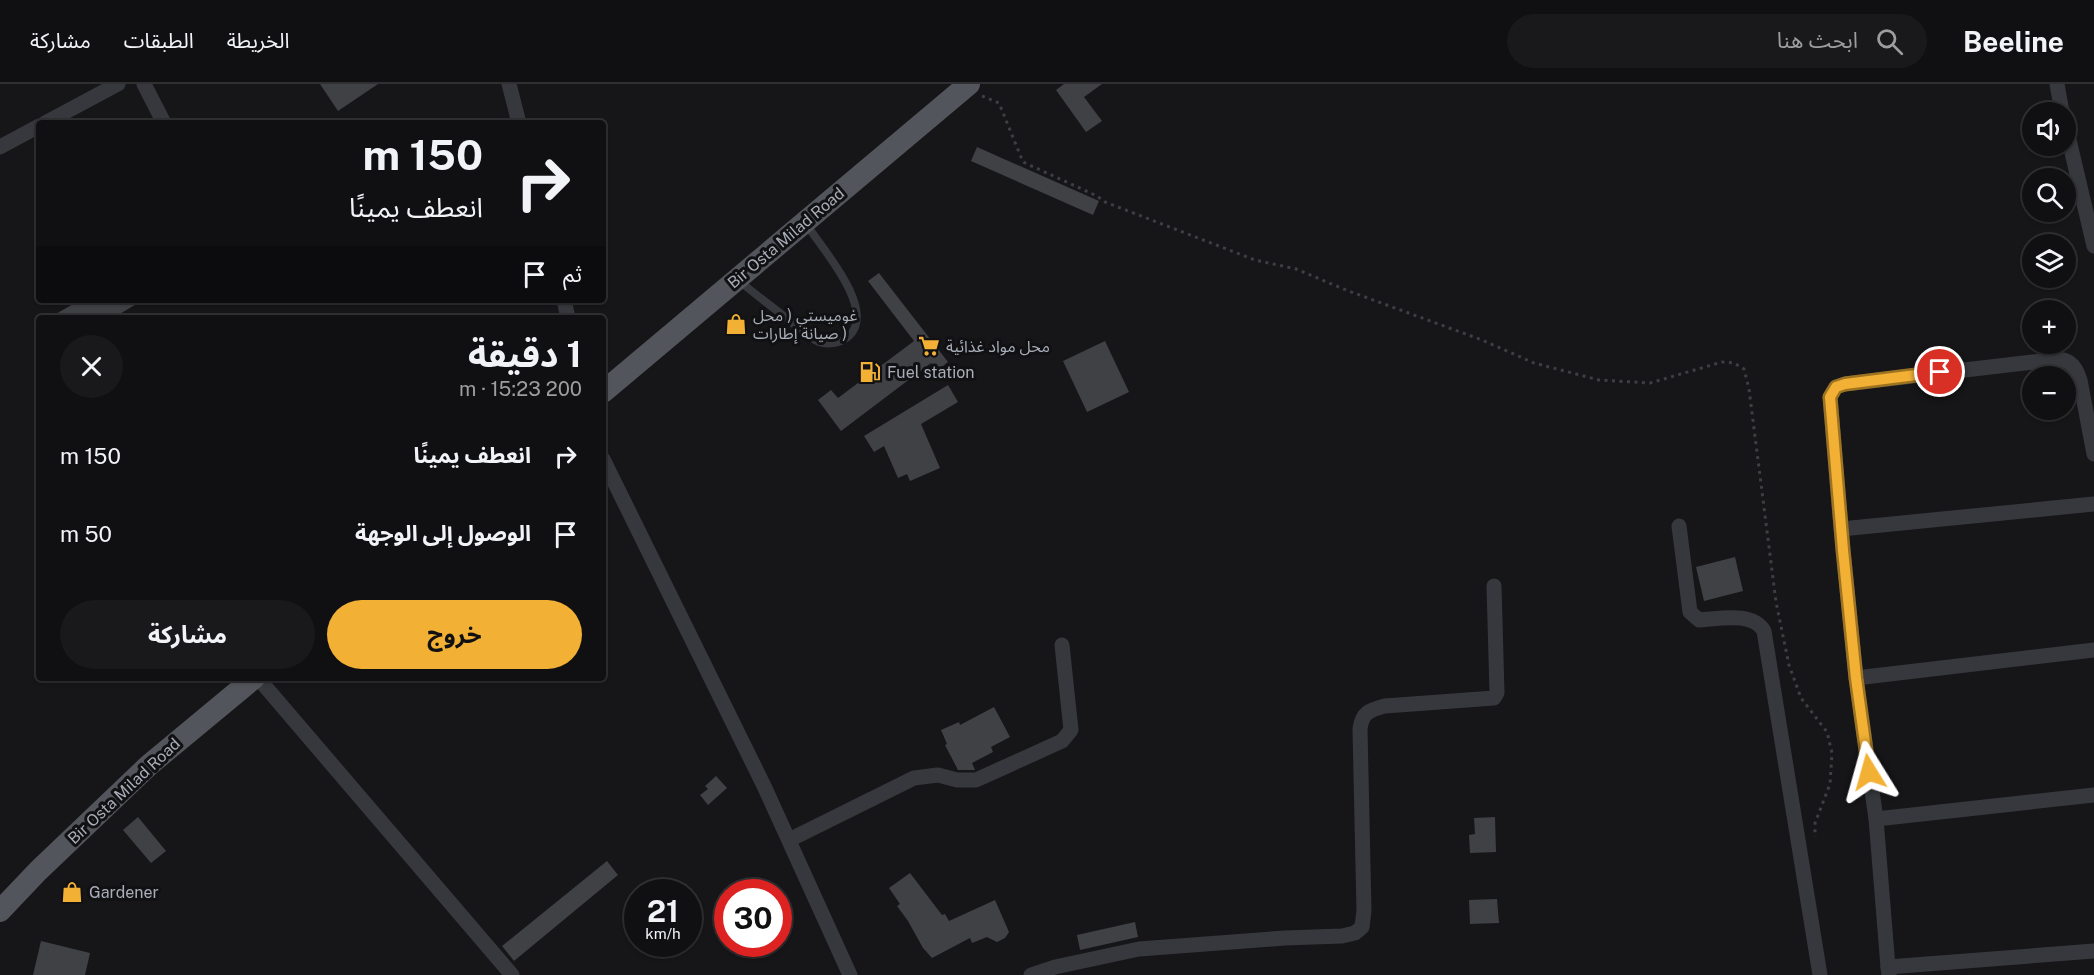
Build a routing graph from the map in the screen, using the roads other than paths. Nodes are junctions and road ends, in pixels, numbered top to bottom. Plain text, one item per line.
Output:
1 (118, 84) edge
2 (144, 84) edge
3 (509, 84) edge
4 (2057, 84) edge
5 (966, 86) edge
6 (2060, 102) edge
7 (51, 120) edge
8 (162, 120) edge
9 (518, 120) edge
10 (36, 128) edge
11 (0, 147) edge
12 (2073, 156) edge
13 (804, 222) junction
14 (2094, 246) edge
15 (736, 279) junction
16 (606, 389) edge
17 (2094, 454) edge
18 (606, 465) edge
19 (2094, 504) edge
20 (1679, 526) dead end
21 (1841, 529) junction
22 (1494, 586) dead end
23 (1062, 645) dead end
24 (2094, 650) edge
25 (1856, 678) junction
26 (252, 681) edge
27 (259, 681) edge
28 (2094, 795) edge
29 (1876, 819) junction
30 (789, 840) junction
31 (0, 911) edge
32 (2094, 951) edge
33 (1888, 971) edge
34 (512, 975) edge
35 (850, 975) edge
36 (1030, 975) edge
37 (1820, 975) edge

1 - 7 street
2 - 8 street
3 - 9 street
4 - 6 street
5 - 13 main road, Bir Osta Milad Road
10 - 11 street
12 - 14 street
13 - 15 main road, Bir Osta Milad Road
13 - 15 lane
15 - 16 main road, Bir Osta Milad Road
17 - 21 street
18 - 30 street
19 - 21 street
20 - 37 street
21 - 25 street
22 - 36 street
23 - 30 street
24 - 25 street
25 - 29 street
26 - 31 main road, Bir Osta Milad Road
27 - 34 street
28 - 29 street
29 - 33 street
30 - 35 street
32 - 33 street

